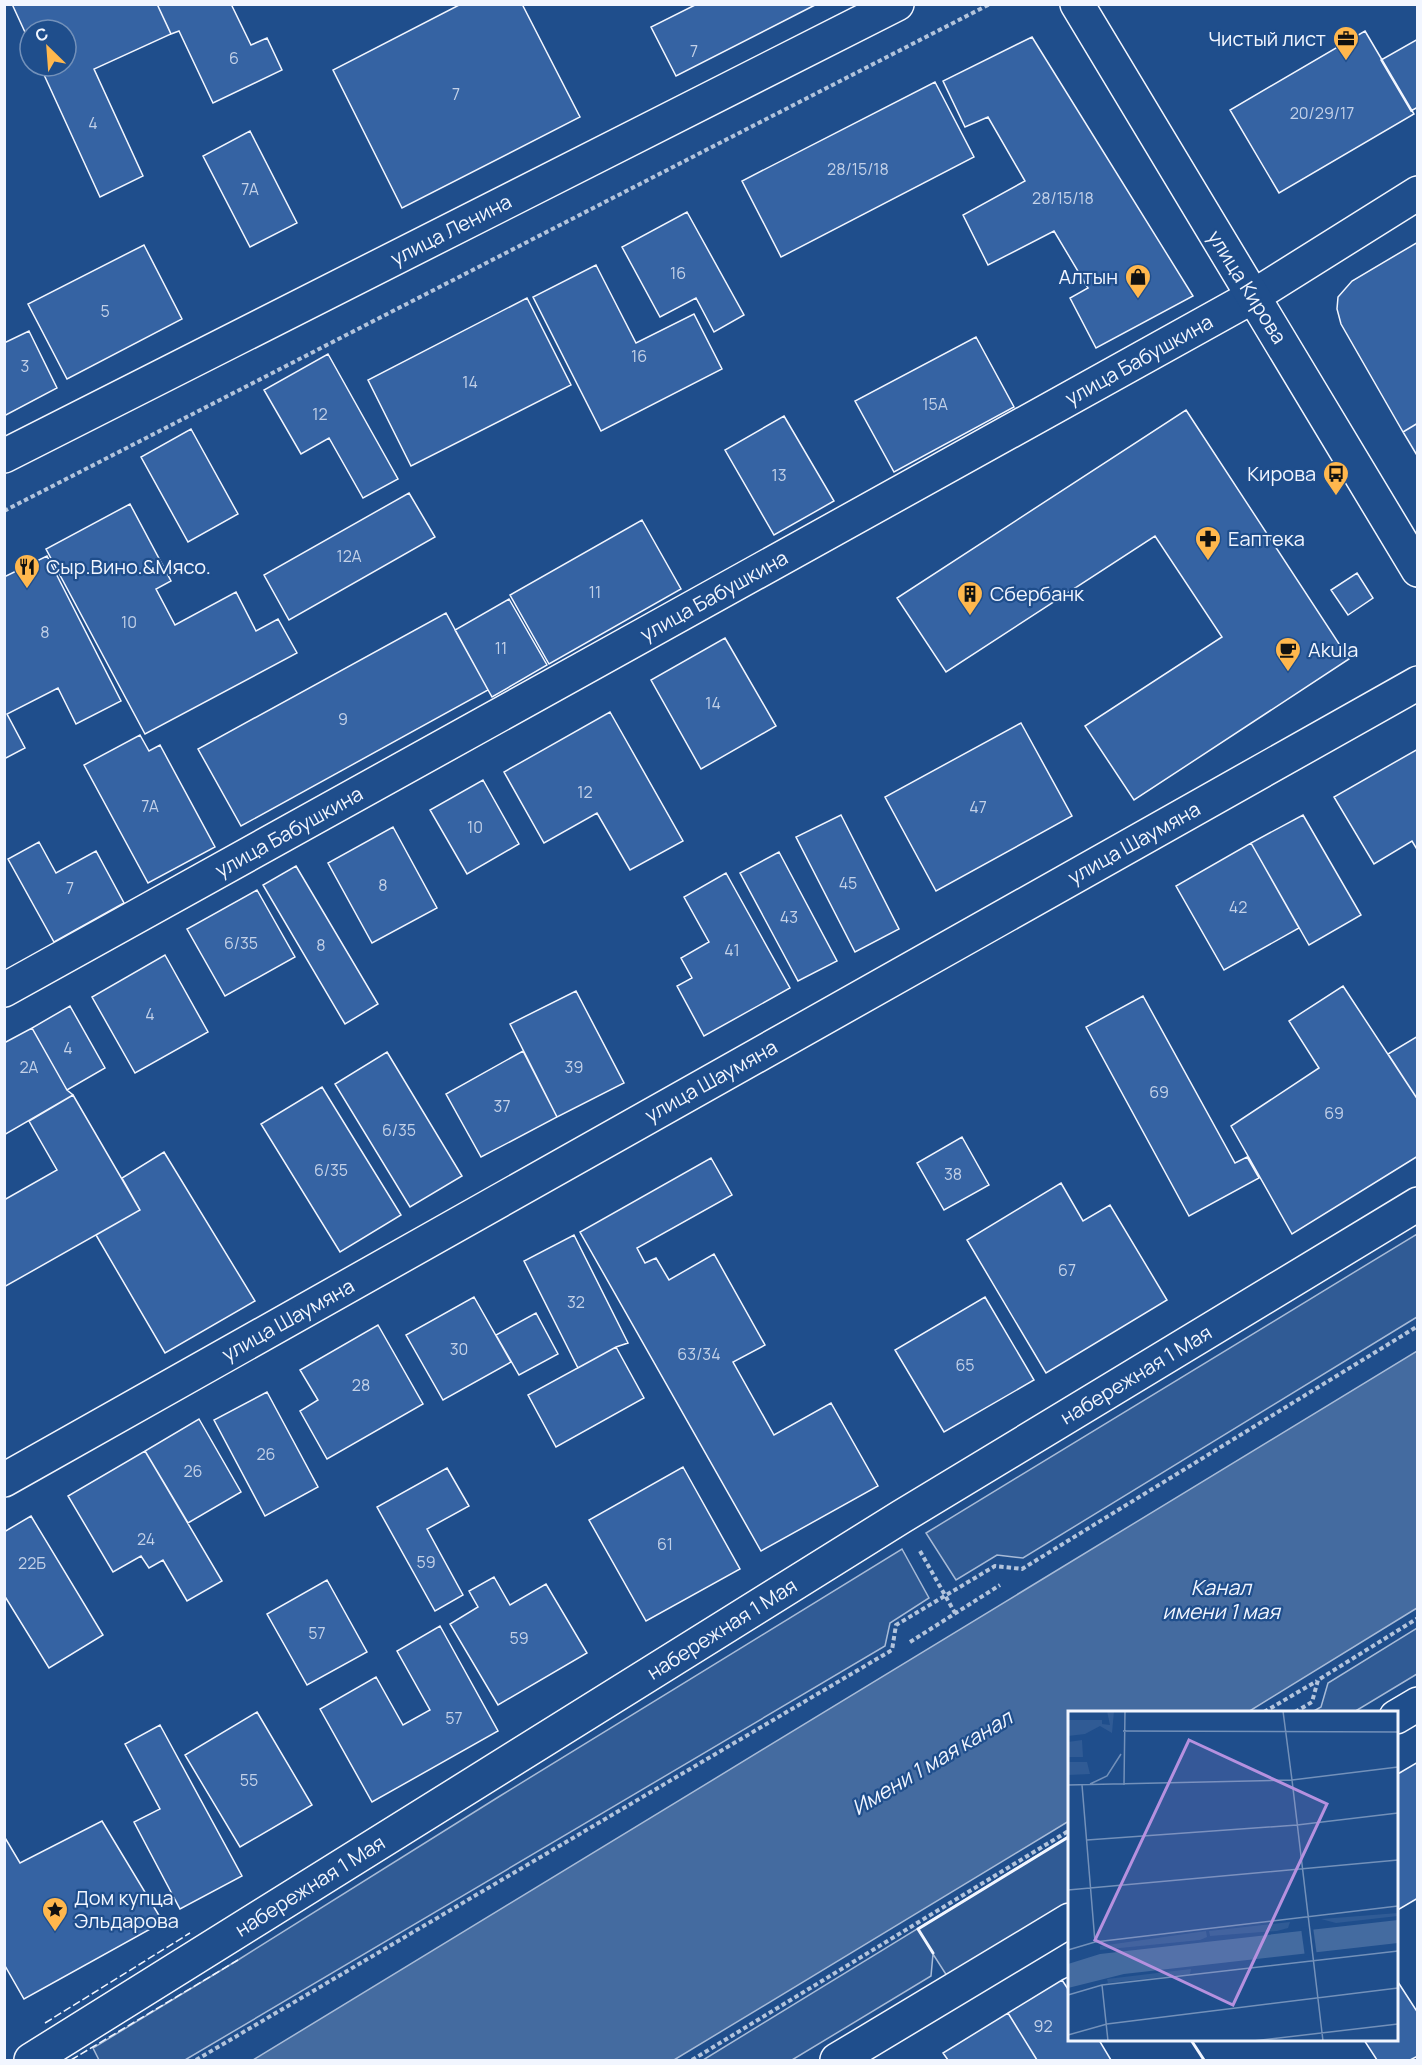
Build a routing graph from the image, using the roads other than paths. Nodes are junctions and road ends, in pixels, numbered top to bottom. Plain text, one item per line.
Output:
1 (897, 4) edge
2 (1077, 4) edge
3 (1418, 193) edge
4 (1252, 297) junction
5 (4, 456) edge
6 (1418, 570) edge
7 (1418, 683) edge
8 (4, 990) edge
9 (1418, 1204) edge
10 (4, 1480) edge
11 (1418, 1704) edge
12 (1398, 1716) edge
13 (1068, 1921) edge
14 (31, 2061) edge
15 (837, 2061) edge

1 - 5 main road, улица Ленина
2 - 4 main road, улица Кирова
3 - 4 main road, улица Бабушкина
4 - 6 main road, улица Кирова
4 - 8 main road, улица Бабушкина
7 - 10 main road, улица Шаумяна
9 - 14 main road, набережная 1 Мая
11 - 12 main road
13 - 15 main road

